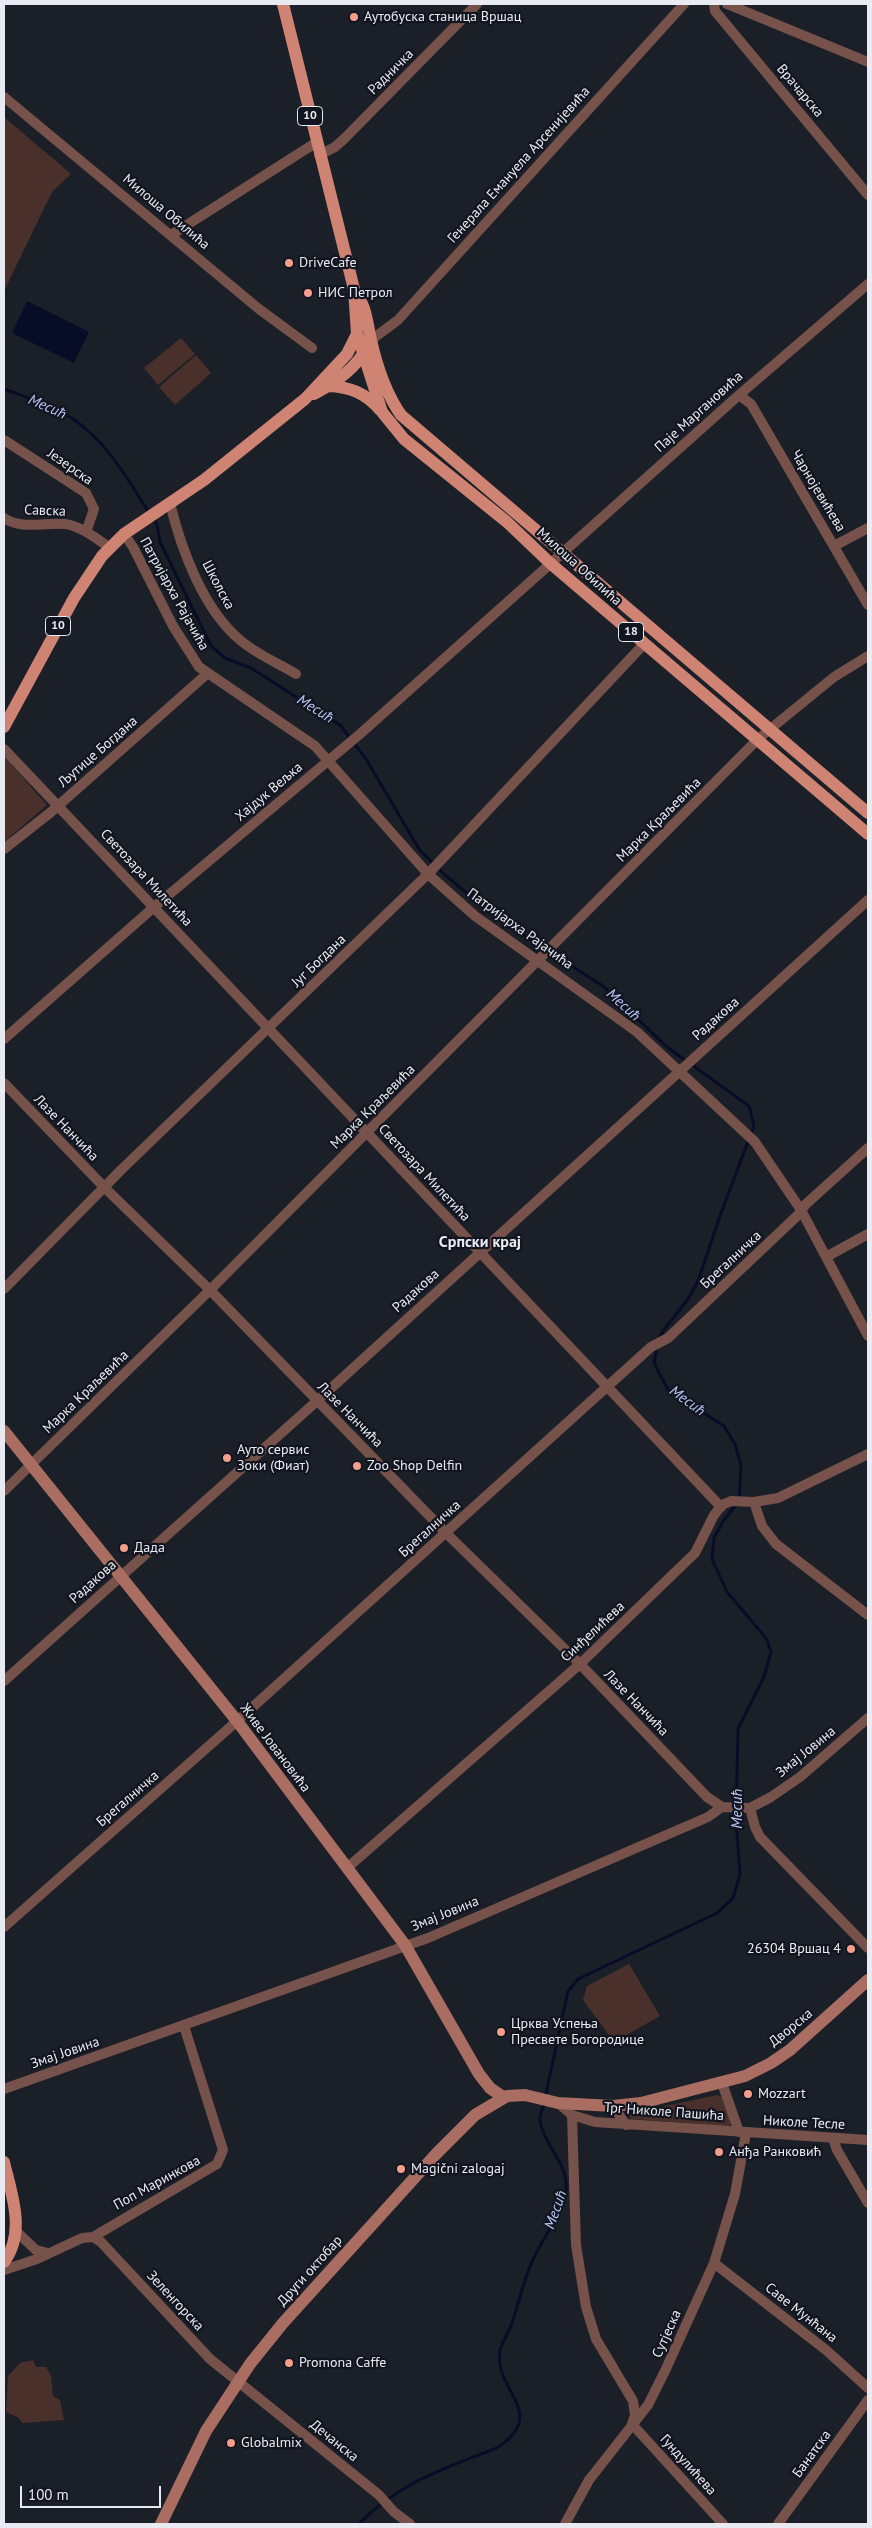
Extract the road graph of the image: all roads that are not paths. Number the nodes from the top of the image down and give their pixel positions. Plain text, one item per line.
1 (283, 4) edge
2 (478, 4) edge
3 (684, 4) edge
4 (714, 4) edge
5 (727, 4) edge
6 (868, 62) edge
7 (4, 97) edge
8 (318, 148) junction
9 (868, 195) edge
10 (171, 235) junction
11 (868, 284) edge
12 (355, 293) junction
13 (357, 334) junction
14 (371, 340) junction
15 (312, 348) dead end
16 (363, 354) junction
17 (328, 386) junction
18 (739, 395) junction
19 (306, 400) junction
20 (382, 412) junction
21 (4, 440) edge
22 (166, 506) junction
23 (6, 523) edge
24 (868, 528) edge
25 (86, 532) junction
26 (124, 534) junction
27 (834, 546) junction
28 (110, 548) junction
29 (562, 552) junction
30 (550, 563) junction
31 (868, 605) edge
32 (644, 644) junction
33 (868, 656) edge
34 (208, 673) junction
35 (296, 674) dead end
36 (4, 727) edge
37 (771, 729) junction
38 (758, 739) junction
39 (4, 749) edge
40 (328, 759) junction
41 (59, 805) junction
42 (868, 813) edge
43 (868, 834) edge
44 (4, 849) edge
45 (430, 872) junction
46 (868, 900) edge
47 (153, 908) junction
48 (542, 958) junction
49 (269, 1028) junction
50 (4, 1039) edge
51 (682, 1070) junction
52 (4, 1083) edge
53 (366, 1133) junction
54 (868, 1148) edge
55 (105, 1188) junction
56 (801, 1210) junction
57 (868, 1234) edge
58 (479, 1252) junction
59 (826, 1257) junction
60 (4, 1289) edge
61 (210, 1290) junction
62 (868, 1336) edge
63 (606, 1387) junction
64 (317, 1401) junction
65 (4, 1431) edge
66 (868, 1454) edge
67 (31, 1466) junction
68 (4, 1491) edge
69 (750, 1502) junction
70 (721, 1507) junction
71 (446, 1533) junction
72 (120, 1576) junction
73 (868, 1615) edge
74 (580, 1664) junction
75 (4, 1681) edge
76 (868, 1718) edge
77 (237, 1721) junction
78 (725, 1808) junction
79 (747, 1808) junction
80 (347, 1868) junction
81 (4, 1926) edge
82 (405, 1945) junction
83 (868, 1948) edge
84 (868, 1980) edge
85 (184, 2026) junction
86 (722, 2082) junction
87 (4, 2089) edge
88 (502, 2097) junction
89 (555, 2102) junction
90 (613, 2106) junction
91 (572, 2115) junction
92 (626, 2124) junction
93 (742, 2133) junction
94 (833, 2139) junction
95 (868, 2140) edge
96 (4, 2162) edge
97 (868, 2203) edge
98 (16, 2231) junction
99 (93, 2237) junction
100 (48, 2253) junction
101 (4, 2262) edge
102 (714, 2263) junction
103 (4, 2270) edge
104 (237, 2382) junction
105 (868, 2388) edge
106 (868, 2400) edge
107 (632, 2401) junction
108 (648, 2405) junction
109 (632, 2424) junction
110 (161, 2524) edge
111 (410, 2524) edge
112 (565, 2524) edge
113 (723, 2524) edge
114 (778, 2524) edge

1 - 8 main road, 10
2 - 8 street, Радничка
3 - 14 street, Генерала Емануела Арсенијевића
4 - 9 street, Врачарска
5 - 6 street
7 - 10 street, Милоша Обилића
8 - 10 street, Радничка
8 - 12 main road, 10
10 - 15 street, Милоша Обилића
11 - 18 street, Паје Маргановића
12 - 13 main road, 10
12 - 14 main road, 10
13 - 14 main road
13 - 16 main road, Милоша Обилића
13 - 19 main road, 10
14 - 16 main road, 10
14 - 29 main road, Милоша Обилића / 18
16 - 17 main road, 10
16 - 20 main road, Милоша Обилића
17 - 19 main road, 10
17 - 20 main road, 18
18 - 27 street, Чарнојевићева
18 - 29 street, Паје Маргановића
19 - 22 main road, 10
20 - 30 main road, Милоша Обилића / 18
21 - 25 street, Језерска
22 - 26 main road, 10
22 - 35 street, Школска
23 - 25 street, Савска
24 - 27 street
25 - 28 street, Савска
26 - 28 main road, 10
26 - 34 street, Патријарха Рајачића
27 - 31 street, Чарнојевићева
28 - 36 main road, 10
29 - 30 street, Паје Маргановића
29 - 37 main road, Милоша Обилића / 18
30 - 32 main road, Милоша Обилића / 18
30 - 40 street, Хајдук Вељка
32 - 38 main road, Милоша Обилића / 18
32 - 45 street, Југ Богдана
33 - 37 street, Марка Краљевића
34 - 40 street, Патријарха Рајачића
34 - 41 street, Љутице Богдана
37 - 38 street, Марка Краљевића
37 - 42 main road, Милоша Обилића / 18
38 - 43 main road, Милоша Обилића / 18
38 - 48 street, Марка Краљевића
39 - 41 street, Светозара Милетића
40 - 45 street, Патријарха Рајачића
40 - 47 street, Хајдук Вељка
41 - 44 street, Љутице Богдана
41 - 47 street, Светозара Милетића
45 - 48 street, Патријарха Рајачића
45 - 49 street, Југ Богдана
46 - 51 street, Радакова
47 - 49 street, Светозара Милетића
47 - 50 street, Хајдук Вељка
48 - 51 street, Патријарха Рајачића
48 - 53 street, Марка Краљевића
49 - 53 street, Светозара Милетића
49 - 55 street, Југ Богдана
51 - 56 street, Патријарха Рајачића
51 - 58 street, Радакова
52 - 55 street, Лазе Нанчића
53 - 58 street, Светозара Милетића
53 - 61 street, Марка Краљевића
54 - 56 street, Брегалничка
55 - 60 street, Југ Богдана
55 - 61 street, Лазе Нанчића
56 - 59 street, Патријарха Рајачића
56 - 63 street, Брегалничка
57 - 59 street
58 - 63 street, Светозара Милетића
58 - 64 street, Радакова
59 - 62 street, Патријарха Рајачића
61 - 64 street, Лазе Нанчића
61 - 67 street, Марка Краљевића
63 - 70 street, Светозара Милетића
63 - 71 street, Брегалничка
64 - 71 street, Лазе Нанчића
64 - 72 street, Радакова
65 - 67 main road, Живе Јовановића
66 - 69 street, Синђелићева
67 - 68 street, Марка Краљевића
67 - 72 main road, Живе Јовановића
69 - 70 street, Синђелићева
69 - 73 street
70 - 74 street, Синђелићева
71 - 74 street, Лазе Нанчића
71 - 77 street, Брегалничка
72 - 75 street, Радакова
72 - 77 main road, Живе Јовановића
74 - 78 street, Лазе Нанчића
74 - 80 street, Синђелићева
76 - 79 street, Змај Јовина
77 - 80 main road, Живе Јовановића
77 - 81 street, Брегалничка
78 - 79 street
78 - 82 street, Змај Јовина
79 - 83 street
80 - 82 main road, Живе Јовановића
82 - 85 street, Змај Јовина
82 - 88 main road, Живе Јовановића
84 - 86 main road, Дворска
85 - 87 street, Змај Јовина
85 - 99 street, Поп Маринкова
86 - 90 main road, Трг Николе Пашића
86 - 93 street, Трг Николе Пашића
88 - 89 main road, Трг Николе Пашића
88 - 104 main road, Други октобар
89 - 90 main road, Трг Николе Пашића
89 - 91 street
90 - 92 street
91 - 92 street, Трг Николе Пашића
91 - 107 street
92 - 93 street, Трг Николе Пашића
93 - 94 street, Николе Тесле
93 - 102 street, Сутјеска
94 - 95 street, Николе Тесле
94 - 97 street
96 - 98 main road
98 - 100 street
98 - 101 main road
99 - 100 street, Поп Маринкова
99 - 104 street, Зеленгорска
100 - 103 street, Поп Маринкова
102 - 105 street, Саве Мунћана
102 - 108 street, Сутјеска
104 - 110 main road, Други октобар
104 - 111 street, Дечанска
106 - 114 street, Банатска
107 - 108 street
107 - 109 street
108 - 109 street, Сутјеска
109 - 112 street, Сутјеска
109 - 113 street, Гундулићева

